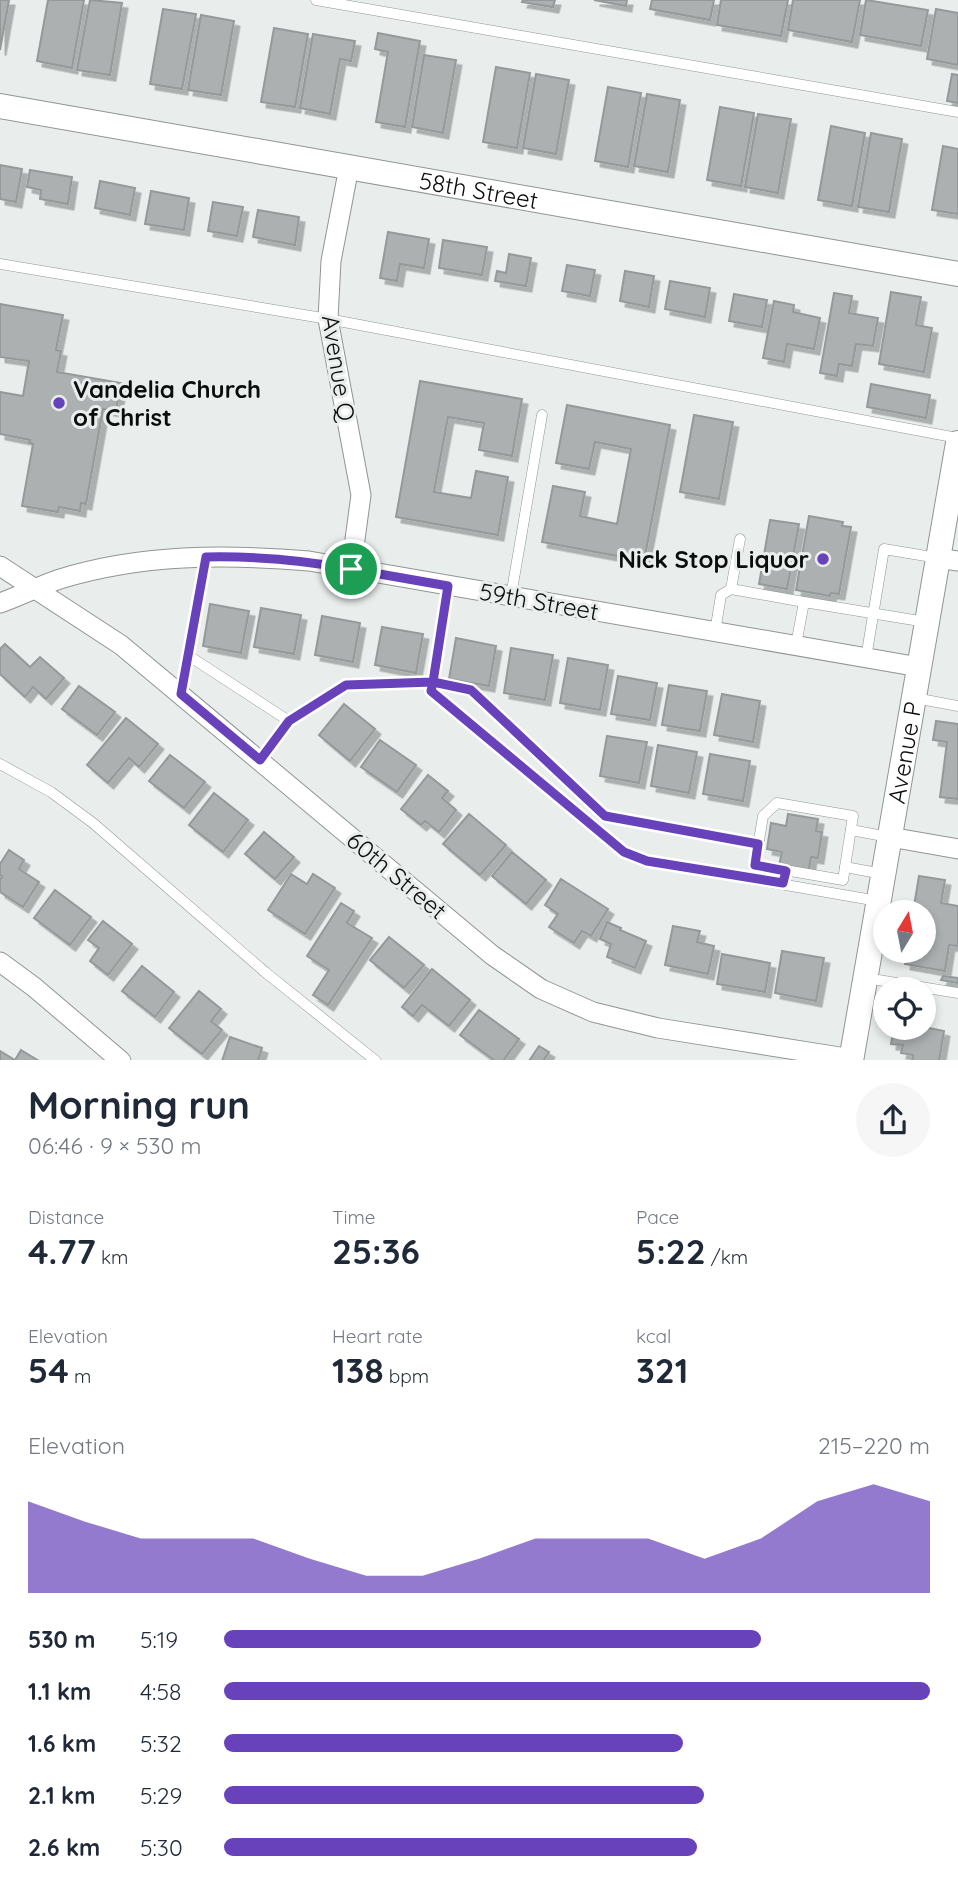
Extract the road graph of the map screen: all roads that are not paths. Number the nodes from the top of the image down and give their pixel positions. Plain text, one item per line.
1 (316, 0) edge
2 (0, 106) edge
3 (958, 112) edge
4 (349, 167) junction
5 (0, 264) edge
6 (958, 274) edge
7 (328, 319) junction
8 (542, 415) dead end
9 (958, 440) edge
10 (740, 539) dead end
11 (206, 557) junction
12 (948, 560) edge
13 (0, 566) edge
14 (351, 569) junction
15 (448, 586) junction
16 (36, 589) junction
17 (731, 589) junction
18 (511, 596) junction
19 (804, 602) junction
20 (0, 603) edge
21 (874, 614) junction
22 (928, 623) junction
23 (715, 632) junction
24 (796, 645) junction
25 (189, 656) junction
26 (866, 657) junction
27 (919, 667) junction
28 (433, 682) junction
29 (181, 694) junction
30 (914, 698) junction
31 (958, 706) edge
32 (289, 721) junction
33 (260, 760) junction
34 (0, 764) edge
35 (851, 830) junction
36 (890, 837) junction
37 (758, 844) junction
38 (958, 849) edge
39 (845, 867) junction
40 (786, 871) junction
41 (884, 874) junction
42 (843, 880) junction
43 (783, 883) junction
44 (841, 894) junction
45 (874, 900) edge
46 (879, 900) edge
47 (873, 937) edge
48 (0, 962) edge
49 (866, 978) junction
50 (958, 993) edge
51 (121, 1060) edge
52 (376, 1060) edge
53 (852, 1060) edge

1 - 3 lane
2 - 4 street, 58th Street
4 - 6 street, 58th Street
4 - 7 street, Avenue Q
5 - 7 lane
7 - 9 lane
7 - 14 street, Avenue Q
8 - 18 lane
9 - 12 street, Avenue P
10 - 17 lane
11 - 14 street, 59th Street
11 - 16 street, 59th Street
11 - 25 lane
12 - 21 lane
12 - 22 street, Avenue P
13 - 16 street, 60th Street
14 - 15 street, 59th Street
15 - 18 street, 59th Street
15 - 28 lane
16 - 20 street, 59th Street
16 - 29 street, 60th Street
17 - 19 lane
17 - 23 lane
18 - 23 street, 59th Street
19 - 21 lane
19 - 24 lane
21 - 22 lane
21 - 26 lane
22 - 27 street, Avenue P
23 - 24 street, 59th Street
24 - 26 street, 59th Street
25 - 29 lane
25 - 32 lane
26 - 27 street, 59th Street
27 - 30 street, Avenue P
28 - 32 lane
28 - 37 lane
28 - 43 lane
29 - 33 street, 60th Street
30 - 31 lane
30 - 36 street, Avenue P
32 - 33 lane
33 - 53 street, 60th Street
34 - 52 lane
35 - 36 lane
35 - 37 lane
35 - 39 lane
36 - 38 street
36 - 41 street, Avenue P
37 - 40 lane
39 - 41 lane
39 - 42 lane
40 - 42 lane
40 - 43 lane
41 - 46 street, Avenue P
42 - 44 lane
43 - 44 lane
44 - 45 lane
47 - 49 street, Avenue P
48 - 51 street
49 - 50 lane
49 - 53 street, Avenue P

